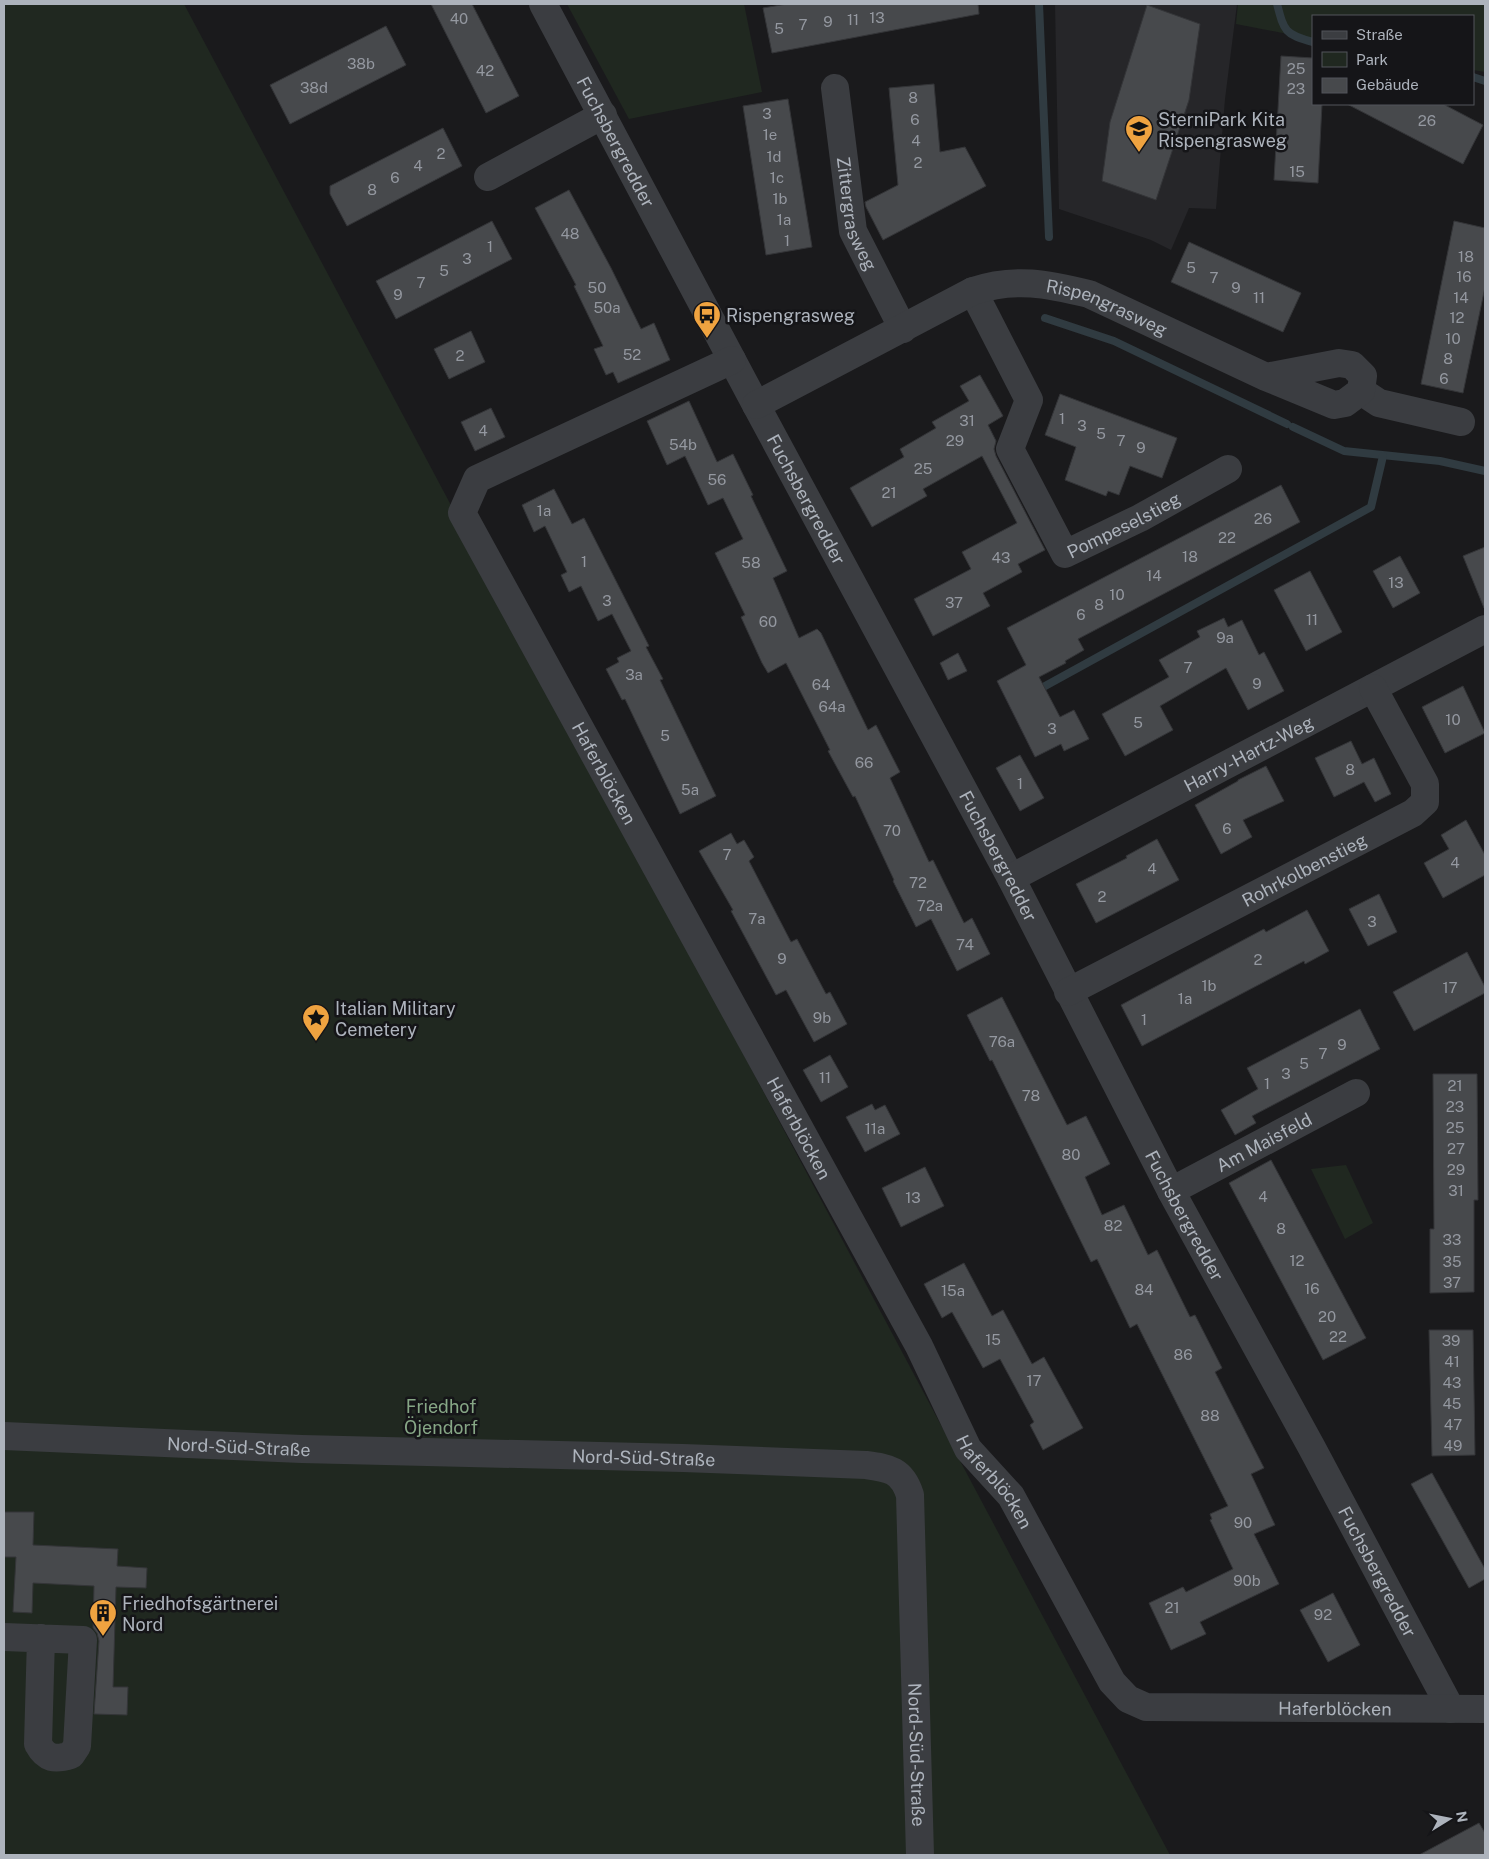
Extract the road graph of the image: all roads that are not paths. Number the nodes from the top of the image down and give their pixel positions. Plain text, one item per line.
1 (543, 4) edge
2 (835, 88) dead end
3 (603, 115) junction
4 (488, 177) dead end
5 (974, 291) junction
6 (903, 329) junction
7 (732, 360) junction
8 (1266, 377) junction
9 (1361, 391) junction
10 (756, 405) junction
11 (1461, 422) dead end
12 (1228, 469) dead end
13 (1485, 629) edge
14 (1373, 688) junction
15 (1011, 878) junction
16 (1068, 992) junction
17 (1356, 1093) dead end
18 (1170, 1191) junction
19 (4, 1436) edge
20 (4, 1637) edge
21 (41, 1638) dead end
22 (1451, 1709) junction
23 (1485, 1709) edge
24 (920, 1855) edge

1 - 3 street, Fuchsbergredder
2 - 6 street, Zittergrasweg
3 - 4 street
3 - 7 street, Fuchsbergredder
5 - 6 street, Rispengrasweg
5 - 8 street, Rispengrasweg
5 - 12 street, Pompeselstieg
6 - 10 street, Rispengrasweg
7 - 10 street, Fuchsbergredder
7 - 22 street, Haferblöcken
8 - 9 street, Rispengrasweg
8 - 9 street
9 - 11 street
10 - 15 street, Fuchsbergredder
13 - 14 street, Harry-Hartz-Weg
14 - 15 street, Harry-Hartz-Weg
14 - 16 street, Rohrkolbenstieg
15 - 16 street, Fuchsbergredder
16 - 18 street, Fuchsbergredder
17 - 18 street, Am Maisfeld
18 - 22 street, Fuchsbergredder
19 - 24 street, Nord-Süd-Straße
20 - 21 street
22 - 23 street, Haferblöcken

